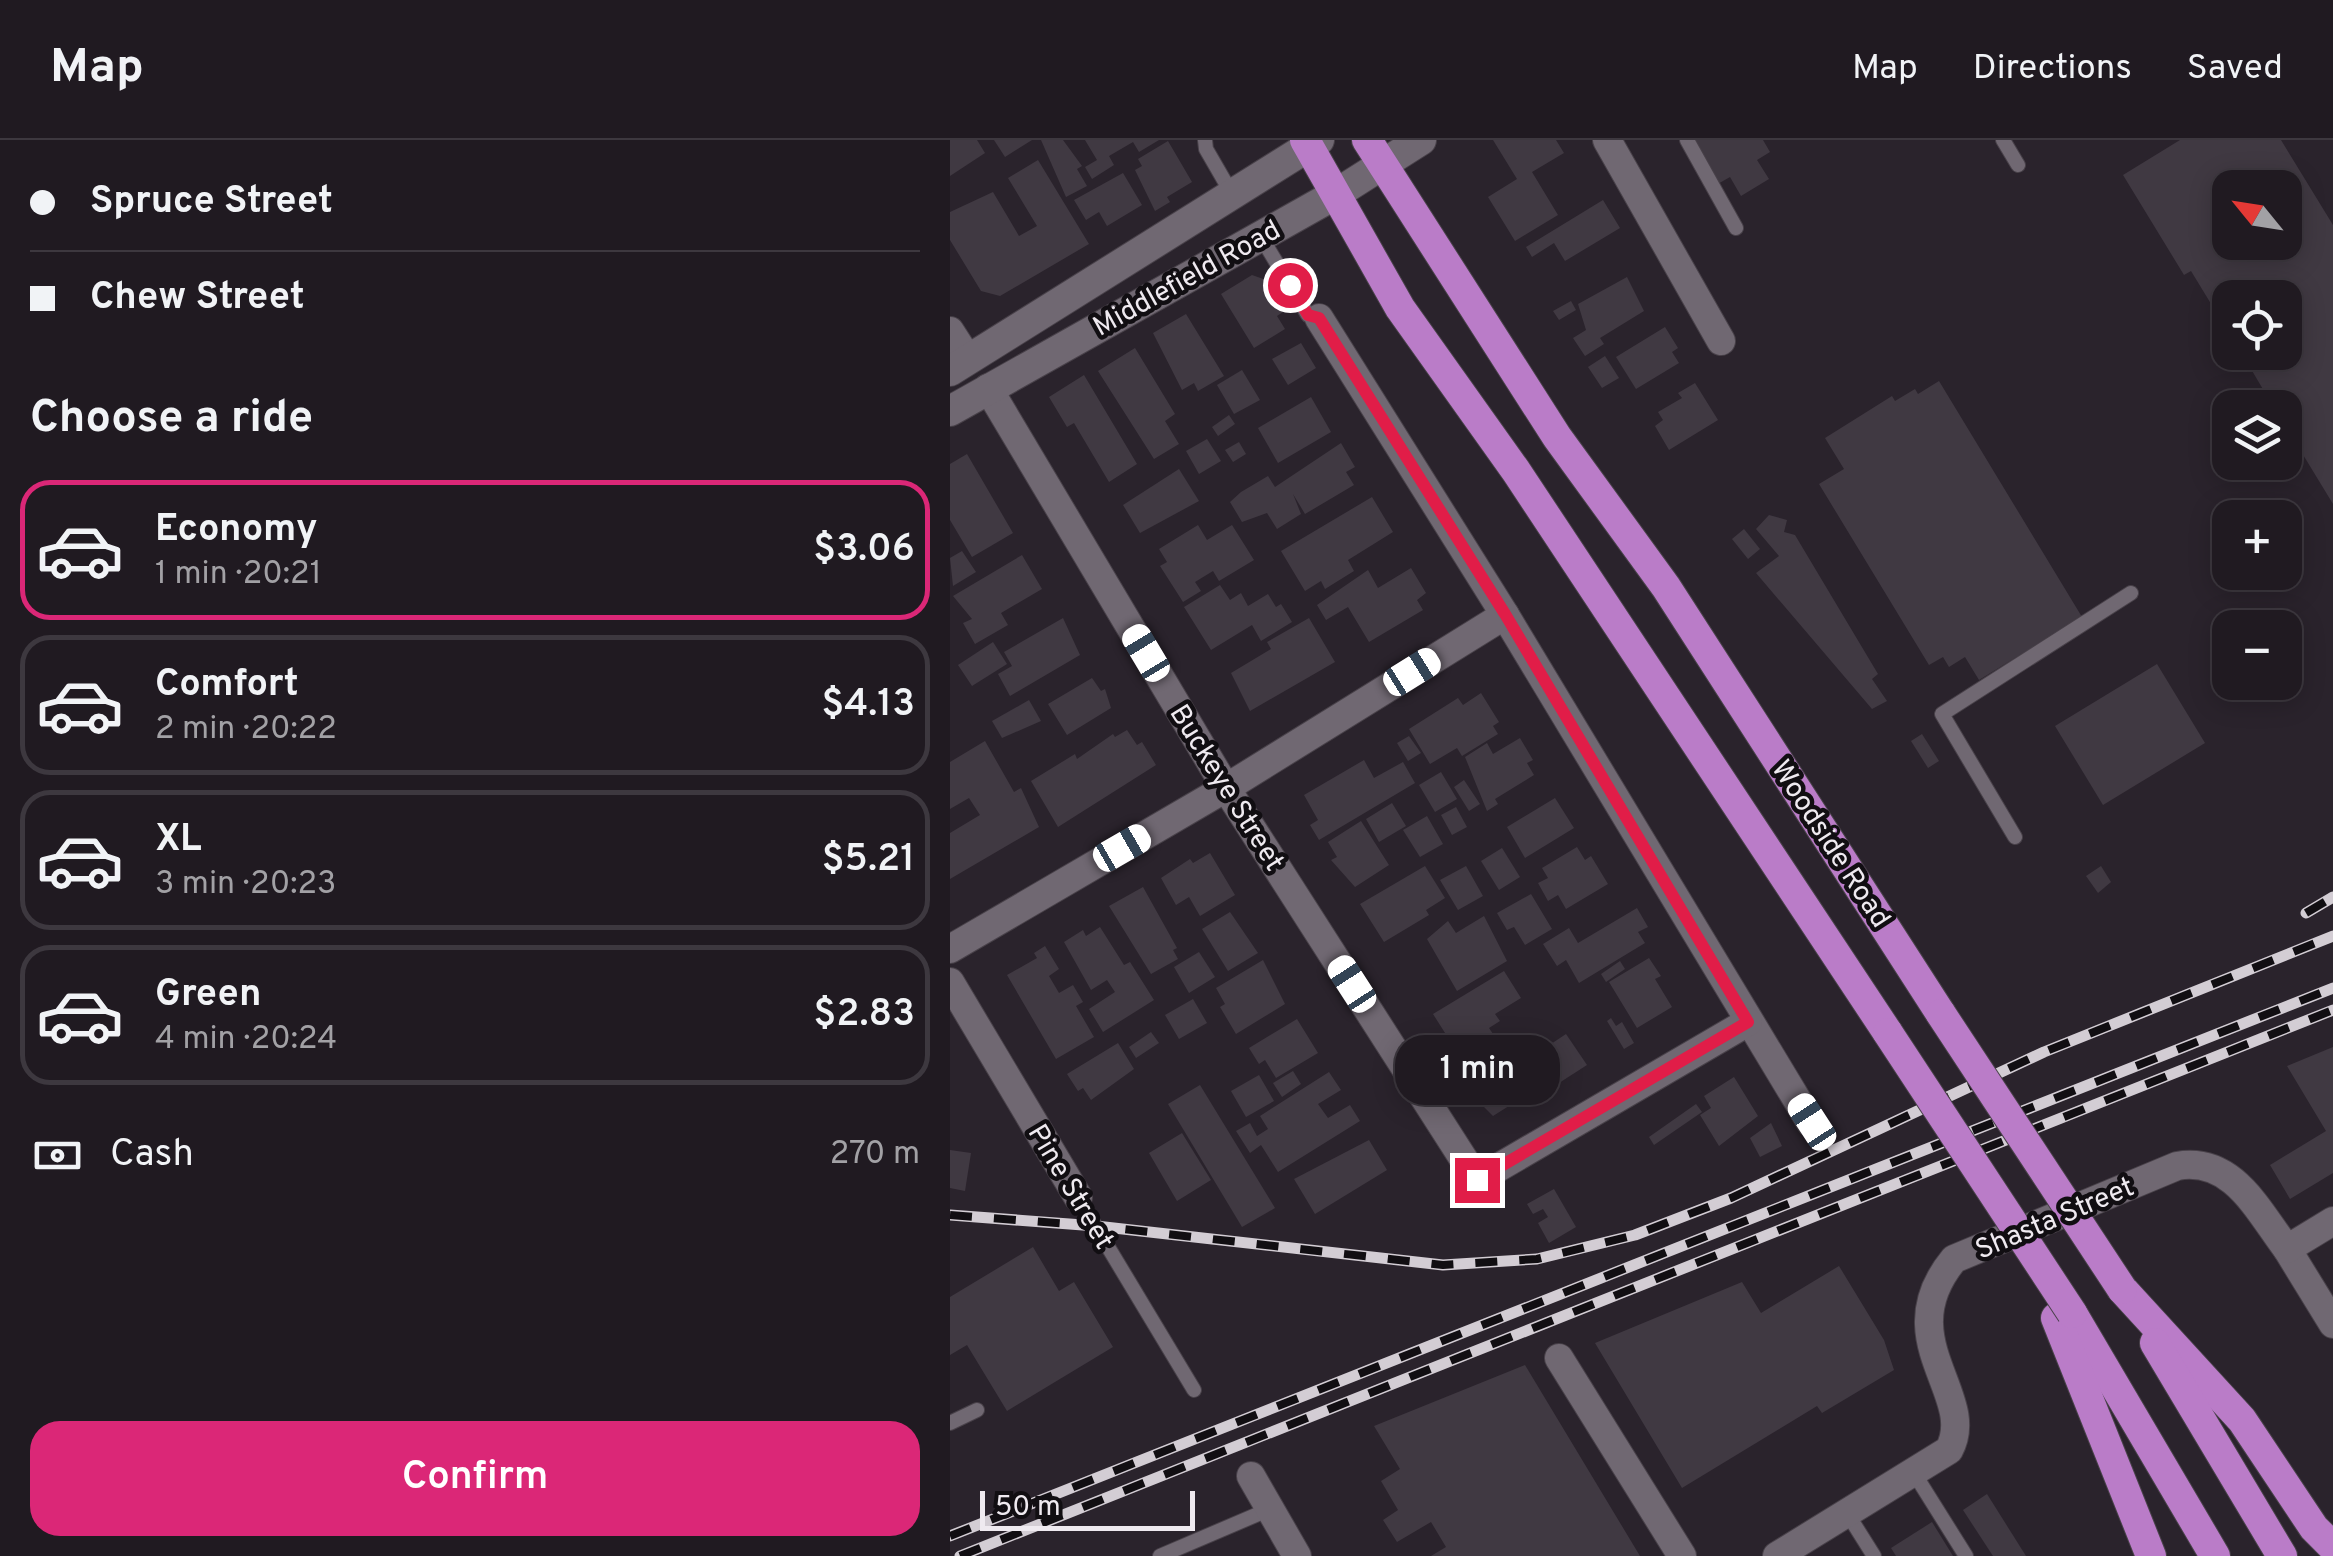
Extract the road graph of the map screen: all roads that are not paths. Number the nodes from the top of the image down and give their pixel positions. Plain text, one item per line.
1 (1206, 140) edge
2 (1421, 140) edge
3 (1607, 140) edge
4 (1688, 140) edge
5 (2003, 140) edge
6 (1311, 142) edge
7 (1375, 152) edge
8 (2018, 165) dead end
9 (1336, 194) junction
10 (1232, 195) junction
11 (1736, 228) dead end
12 (1260, 236) junction
13 (1319, 318) joint
14 (950, 331) edge
15 (1721, 341) dead end
16 (959, 365) edge
17 (988, 388) junction
18 (950, 411) edge
19 (2131, 594) dead end
20 (1505, 614) junction
21 (1226, 788) junction
22 (2015, 837) dead end
23 (950, 949) edge
24 (950, 982) edge
25 (1748, 1022) junction
26 (1812, 1122) dead end
27 (1078, 1196) joint
28 (2333, 1221) edge
29 (2286, 1249) junction
30 (2122, 1289) junction
31 (2064, 1315) junction
32 (2333, 1324) edge
33 (1560, 1358) dead end
34 (1194, 1390) dead end
35 (977, 1410) dead end
36 (950, 1423) edge
37 (1914, 1473) junction
38 (1251, 1476) dead end
39 (1270, 1509) junction
40 (1847, 1513) junction
41 (2333, 1547) edge
42 (1160, 1556) edge
43 (1298, 1556) edge
44 (1682, 1556) edge
45 (1777, 1556) edge
46 (1874, 1556) edge
47 (1966, 1556) edge
48 (2151, 1556) edge
49 (2216, 1556) edge
50 (2282, 1556) edge

1 - 10 lane
2 - 7 main road, Middlefield Road
3 - 15 street
4 - 11 lane
5 - 8 lane
6 - 9 highway
6 - 10 main road, Middlefield Road
7 - 9 main road, Middlefield Road
7 - 30 highway, Woodside Road, bridge
9 - 12 main road, Middlefield Road
9 - 31 highway, bridge
10 - 16 main road, Middlefield Road
12 - 13 lane
12 - 17 main road, Middlefield Road
13 - 20 street
14 - 16 street
17 - 18 main road, Middlefield Road
17 - 21 street, Buckeye Street
19 - 22 lane
20 - 21 street
20 - 25 street
21 - 23 street
21 - 25 street, Buckeye Street
24 - 27 street, Pine Street
25 - 26 street
27 - 34 lane, Pine Street
28 - 29 street
29 - 32 street
29 - 37 street, Shasta Street
30 - 41 highway
30 - 50 highway, Woodside Road
31 - 48 highway
31 - 49 highway
33 - 44 street
35 - 36 lane
37 - 40 street, Shasta Street
37 - 47 lane
38 - 39 street
39 - 42 lane
39 - 43 street
40 - 45 street, Shasta Street
40 - 46 lane

